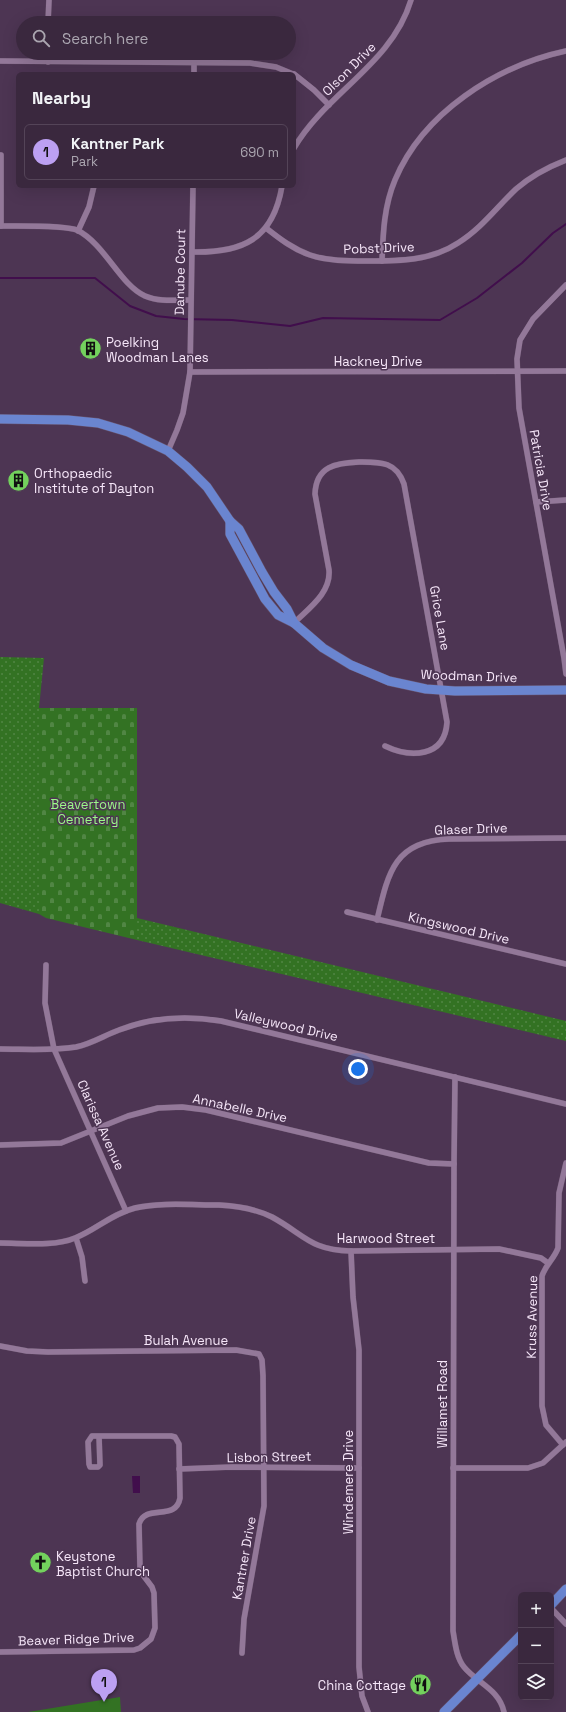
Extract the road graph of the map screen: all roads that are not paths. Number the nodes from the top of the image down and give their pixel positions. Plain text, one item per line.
1 (49, 0) edge
2 (411, 0) edge
3 (48, 16) edge
4 (566, 51) edge
5 (0, 61) edge
6 (48, 62) joint
7 (194, 63) junction
8 (194, 72) edge
9 (289, 72) edge
10 (296, 76) edge
11 (329, 105) junction
12 (296, 145) edge
13 (1, 155) dead end
14 (566, 160) edge
15 (94, 188) edge
16 (193, 188) edge
17 (282, 188) edge
18 (0, 226) edge
19 (266, 228) junction
20 (78, 231) junction
21 (192, 252) junction
22 (382, 261) junction
23 (566, 285) edge
24 (190, 300) junction
25 (566, 371) edge
26 (190, 372) junction
27 (517, 372) junction
28 (0, 419) edge
29 (168, 451) junction
30 (566, 500) edge
31 (536, 502) junction
32 (294, 622) junction
33 (566, 674) edge
34 (442, 690) junction
35 (566, 690) edge
36 (385, 746) dead end
37 (566, 838) edge
38 (347, 912) dead end
39 (377, 920) junction
40 (566, 964) edge
41 (46, 965) dead end
42 (0, 1049) edge
43 (54, 1049) junction
44 (455, 1077) junction
45 (566, 1104) edge
46 (92, 1131) junction
47 (0, 1145) edge
48 (566, 1163) edge
49 (454, 1164) junction
50 (126, 1211) junction
51 (76, 1238) junction
52 (0, 1243) edge
53 (454, 1249) junction
54 (351, 1251) junction
55 (548, 1263) junction
56 (85, 1281) dead end
57 (0, 1346) edge
58 (99, 1436) junction
59 (564, 1444) edge
60 (264, 1467) junction
61 (359, 1468) junction
62 (453, 1468) junction
63 (179, 1469) junction
64 (566, 1590) edge
65 (554, 1602) edge
66 (554, 1611) edge
67 (566, 1624) edge
68 (518, 1638) edge
69 (0, 1652) edge
70 (242, 1653) dead end
71 (478, 1678) junction
72 (368, 1712) edge
73 (444, 1712) edge
74 (504, 1712) edge

1 - 3 street
2 - 11 street, Olson Drive
4 - 22 street
5 - 6 street
6 - 7 street
7 - 8 street
7 - 9 street
10 - 11 street
11 - 12 street, Olson Drive
13 - 18 street
14 - 22 street, Pobst Drive
15 - 20 street
16 - 21 street, Danube Court
17 - 19 street
18 - 20 street
19 - 21 street
19 - 22 street, Pobst Drive
20 - 24 street
21 - 24 street, Danube Court
23 - 27 street, Patricia Drive
24 - 26 street, Danube Court
25 - 27 street, Hackney Drive
26 - 27 street, Hackney Drive
26 - 29 street, Danube Court
27 - 31 street, Patricia Drive
28 - 29 main road, Woodman Drive
29 - 32 main road, Woodman Drive
30 - 31 street
31 - 33 street, Patricia Drive
32 - 34 main road, Woodman Drive
32 - 34 street, Grice Lane
34 - 35 main road, Woodman Drive
34 - 36 street, Grice Lane
37 - 39 street, Glaser Drive
38 - 39 street, Kingswood Drive
39 - 40 street, Kingswood Drive
41 - 43 street, Clarissa Avenue
42 - 43 street, Valleywood Drive
43 - 44 street, Valleywood Drive
43 - 46 street, Clarissa Avenue
44 - 45 street, Valleywood Drive
44 - 49 street, Willamet Road
46 - 47 street, Annabelle Drive
46 - 49 street, Annabelle Drive
46 - 50 street, Clarissa Avenue
48 - 55 street, Kruss Avenue
49 - 53 street, Willamet Road
50 - 51 street, Harwood Street
50 - 54 street, Harwood Street
51 - 52 street, Harwood Street
51 - 56 street
53 - 54 street, Harwood Street
53 - 55 street, Harwood Street
53 - 62 street, Willamet Road
54 - 61 street, Windemere Drive
55 - 59 street, Kruss Avenue
57 - 60 street, Bulah Avenue
58 - 58 street
58 - 63 street, Beaver Ridge Drive
59 - 62 street
60 - 61 street, Lisbon Street
60 - 63 street, Lisbon Street
60 - 70 street, Kantner Drive
61 - 72 street, Windemere Drive
62 - 71 street, Willamet Road
63 - 69 street, Beaver Ridge Drive
64 - 65 main road
66 - 67 street
68 - 71 main road
71 - 73 main road
71 - 74 street, Willamet Road

